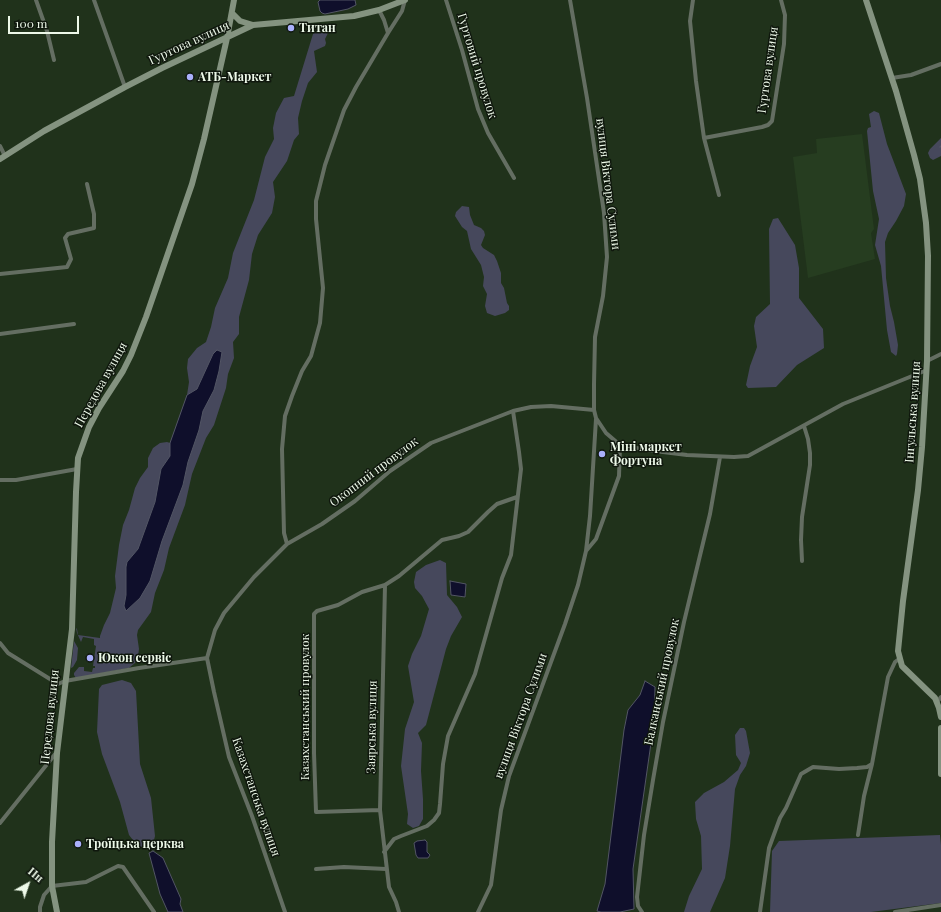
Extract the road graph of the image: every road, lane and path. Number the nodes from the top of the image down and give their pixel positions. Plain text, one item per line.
1 (36, 0) edge
2 (94, 0) edge
3 (234, 0) edge
4 (405, 0) edge
5 (446, 0) edge
6 (570, 0) edge
7 (693, 0) edge
8 (781, 0) edge
9 (866, 0) edge
10 (379, 10) junction
11 (232, 13) junction
12 (253, 25) junction
13 (388, 33) junction
14 (227, 38) junction
15 (54, 60) dead end
16 (941, 64) edge
17 (892, 78) junction
18 (126, 87) junction
19 (704, 138) junction
20 (0, 146) edge
21 (2, 157) edge
22 (514, 178) dead end
23 (87, 184) dead end
24 (719, 195) dead end
25 (0, 274) edge
26 (74, 324) dead end
27 (0, 334) edge
28 (941, 354) edge
29 (928, 360) junction
30 (927, 370) junction
31 (594, 410) junction
32 (513, 411) junction
33 (596, 418) junction
34 (804, 426) junction
35 (620, 445) junction
36 (720, 457) junction
37 (77, 469) junction
38 (0, 480) edge
39 (517, 497) junction
40 (287, 544) junction
41 (586, 551) junction
42 (802, 561) dead end
43 (385, 585) junction
44 (0, 643) edge
45 (207, 658) junction
46 (899, 659) junction
47 (65, 681) junction
48 (939, 700) edge
49 (941, 717) edge
50 (941, 728) edge
51 (941, 744) edge
52 (56, 752) junction
53 (872, 764) junction
54 (941, 774) edge
55 (380, 810) junction
56 (0, 823) edge
57 (858, 835) dead end
58 (384, 852) junction
59 (316, 869) dead end
60 (386, 869) junction
61 (52, 886) junction
62 (941, 904) edge
63 (40, 912) edge
64 (57, 912) edge
65 (154, 912) edge
66 (285, 912) edge
67 (399, 912) edge
68 (478, 912) edge
69 (642, 912) edge
70 (760, 912) edge
71 (895, 912) edge

1 - 15 street
2 - 18 street
3 - 11 street, Передова вулиця
4 - 10 street, Гуртова вулиця
4 - 13 street
5 - 22 street, Гуртовий провулок
6 - 31 street, вулиця Віктора Сулими
7 - 19 street
8 - 19 street, Гуртова вулиця
9 - 17 street, Інгульська вулиця
10 - 12 street, Гуртова вулиця
10 - 13 street
11 - 12 street
11 - 14 street, Передова вулиця
12 - 14 street, Гуртова вулиця
13 - 40 street
14 - 18 street, Гуртова вулиця
14 - 37 street, Передова вулиця
16 - 17 street
17 - 29 street, Інгульська вулиця
18 - 21 street, Гуртова вулиця
19 - 24 street
20 - 21 street
23 - 25 street
26 - 27 street
28 - 29 street
29 - 30 street, Інгульська вулиця
30 - 34 street
30 - 46 street, Інгульська вулиця
31 - 32 street, Окопний провулок
31 - 33 street, вулиця Віктора Сулими
32 - 39 street
32 - 40 street, Окопний провулок
33 - 35 street, вулиця Віктора Сулими
33 - 41 street, вулиця Віктора Сулими
34 - 36 street
34 - 42 street
35 - 36 street
35 - 41 street, вулиця Віктора Сулими
36 - 69 street, Балканський провулок
37 - 38 street
37 - 47 street, Передова вулиця
39 - 43 street
39 - 58 street
40 - 45 street, Казахстанська вулиця
41 - 68 street, вулиця Віктора Сулими
43 - 55 street, Заярська вулиця
43 - 55 street, Казахстанський провулок
44 - 47 street
45 - 47 street
45 - 66 street, Казахстанська вулиця
46 - 48 street
46 - 53 street
47 - 52 street, Передова вулиця
48 - 49 street
50 - 51 street
51 - 54 street
52 - 56 street
52 - 61 street, Передова вулиця
53 - 57 street
53 - 70 street
55 - 58 street, Заярська вулиця
58 - 60 street, Заярська вулиця
59 - 60 street
60 - 67 street, Заярська вулиця
61 - 63 street
61 - 64 street, Передова вулиця
61 - 65 street
62 - 71 street

